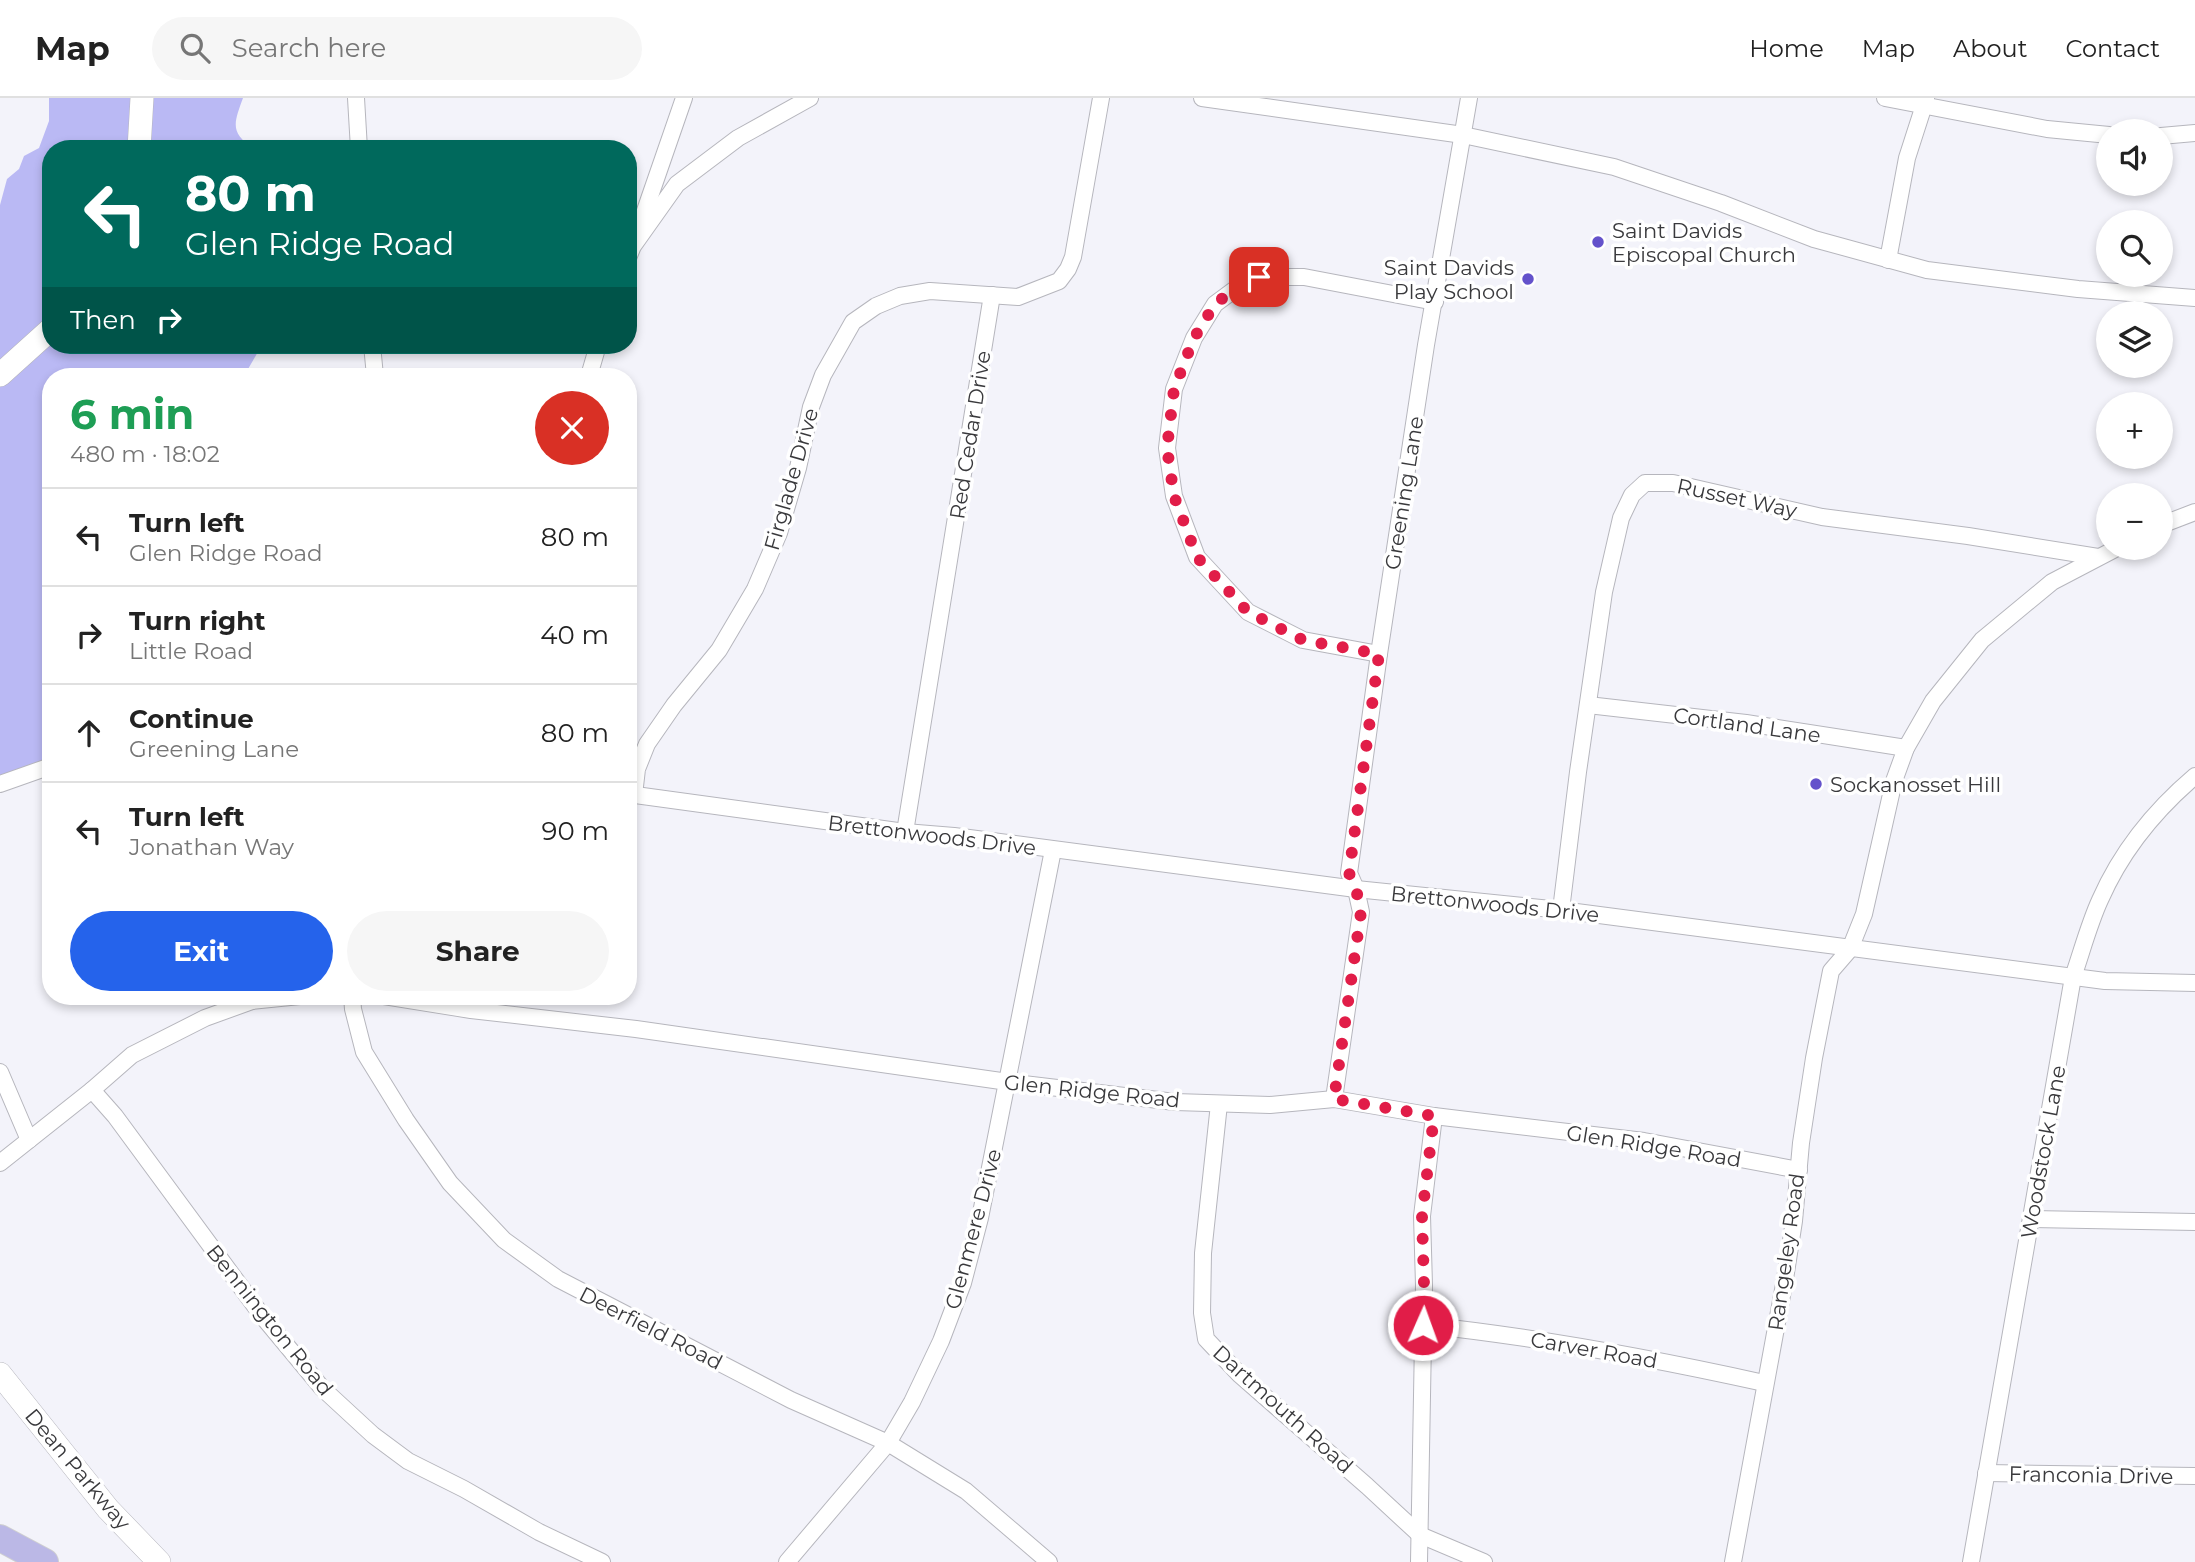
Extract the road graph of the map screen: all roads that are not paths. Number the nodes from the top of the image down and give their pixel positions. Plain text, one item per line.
1 (142, 98) edge
2 (356, 98) edge
3 (684, 98) edge
4 (810, 98) edge
5 (1101, 98) edge
6 (1202, 98) edge
7 (1469, 98) edge
8 (1885, 98) edge
9 (1925, 102) edge
10 (2195, 133) edge
11 (2096, 134) edge
12 (1463, 135) junction
13 (2173, 135) edge
14 (140, 140) edge
15 (358, 140) edge
16 (637, 232) edge
17 (637, 242) edge
18 (1888, 260) junction
19 (992, 295) junction
20 (2195, 298) edge
21 (1435, 302) junction
22 (42, 337) edge
23 (0, 375) edge
24 (2195, 512) edge
25 (2173, 520) edge
26 (2096, 557) edge
27 (2096, 558) edge
28 (1379, 654) junction
29 (1588, 705) junction
30 (1906, 748) junction
31 (42, 769) edge
32 (637, 769) edge
33 (2195, 776) edge
34 (0, 784) edge
35 (637, 795) edge
36 (905, 832) junction
37 (1053, 850) junction
38 (1356, 889) junction
39 (1561, 910) junction
40 (1850, 949) junction
41 (2073, 976) junction
42 (2195, 983) edge
43 (242, 1005) edge
44 (353, 1005) edge
45 (440, 1005) edge
46 (0, 1072) edge
47 (1008, 1082) junction
48 (92, 1090) junction
49 (1334, 1099) junction
50 (1219, 1104) junction
51 (1434, 1116) junction
52 (29, 1140) junction
53 (0, 1163) edge
54 (1799, 1170) junction
55 (2032, 1219) junction
56 (2195, 1222) edge
57 (1423, 1325) junction
58 (0, 1374) edge
59 (1764, 1383) junction
60 (888, 1443) junction
61 (1986, 1474) junction
62 (2195, 1476) edge
63 (1420, 1535) junction
64 (0, 1538) edge
65 (45, 1562) edge
66 (159, 1562) edge
67 (602, 1562) edge
68 (787, 1562) edge
69 (1049, 1562) edge
70 (1419, 1562) edge
71 (1485, 1562) edge
72 (1733, 1562) edge
73 (1971, 1562) edge

1 - 14 main road
2 - 15 street
3 - 16 street
4 - 17 street
5 - 19 street
6 - 12 street
7 - 12 street, Greening Lane
8 - 9 street
9 - 11 street
9 - 18 street
10 - 13 street
12 - 18 street
12 - 21 street, Greening Lane
18 - 20 street
19 - 32 street, Firglade Drive
19 - 36 street, Red Cedar Drive
21 - 28 street, Greening Lane
21 - 28 street
22 - 23 main road
24 - 25 street
26 - 29 street, Russet Way
27 - 30 street, Rangeley Road
28 - 38 street, Greening Lane
29 - 30 street, Cortland Lane
29 - 39 street, Russet Way
30 - 40 street, Rangeley Road
31 - 34 street
33 - 41 street, Woodstock Lane
35 - 36 street, Brettonwoods Drive
36 - 37 street, Brettonwoods Drive
37 - 38 street, Brettonwoods Drive
37 - 47 street, Glenmere Drive
38 - 39 street, Brettonwoods Drive
38 - 49 street, Greening Lane
39 - 40 street, Brettonwoods Drive
40 - 41 street, Brettonwoods Drive
40 - 54 street, Rangeley Road
41 - 42 street, Brettonwoods Drive
41 - 55 street, Woodstock Lane
43 - 48 street
44 - 60 street, Deerfield Road
45 - 47 street, Glen Ridge Road
46 - 52 street
47 - 50 street, Glen Ridge Road
47 - 60 street, Glenmere Drive
48 - 52 street
48 - 67 street, Bennington Road
49 - 50 street, Glen Ridge Road
49 - 51 street, Glen Ridge Road
50 - 63 street, Dartmouth Road
51 - 54 street, Glen Ridge Road
51 - 57 street
52 - 53 street
54 - 59 street, Rangeley Road
55 - 56 street
55 - 61 street, Woodstock Lane
57 - 59 street, Carver Road
57 - 63 street
58 - 66 main road, Dean Parkway
59 - 72 street, Rangeley Road
60 - 68 street, Glenmere Drive
60 - 69 street, Deerfield Road
61 - 62 street, Franconia Drive
61 - 73 street, Woodstock Lane
63 - 70 street
63 - 71 street, Dartmouth Road
64 - 65 main road

